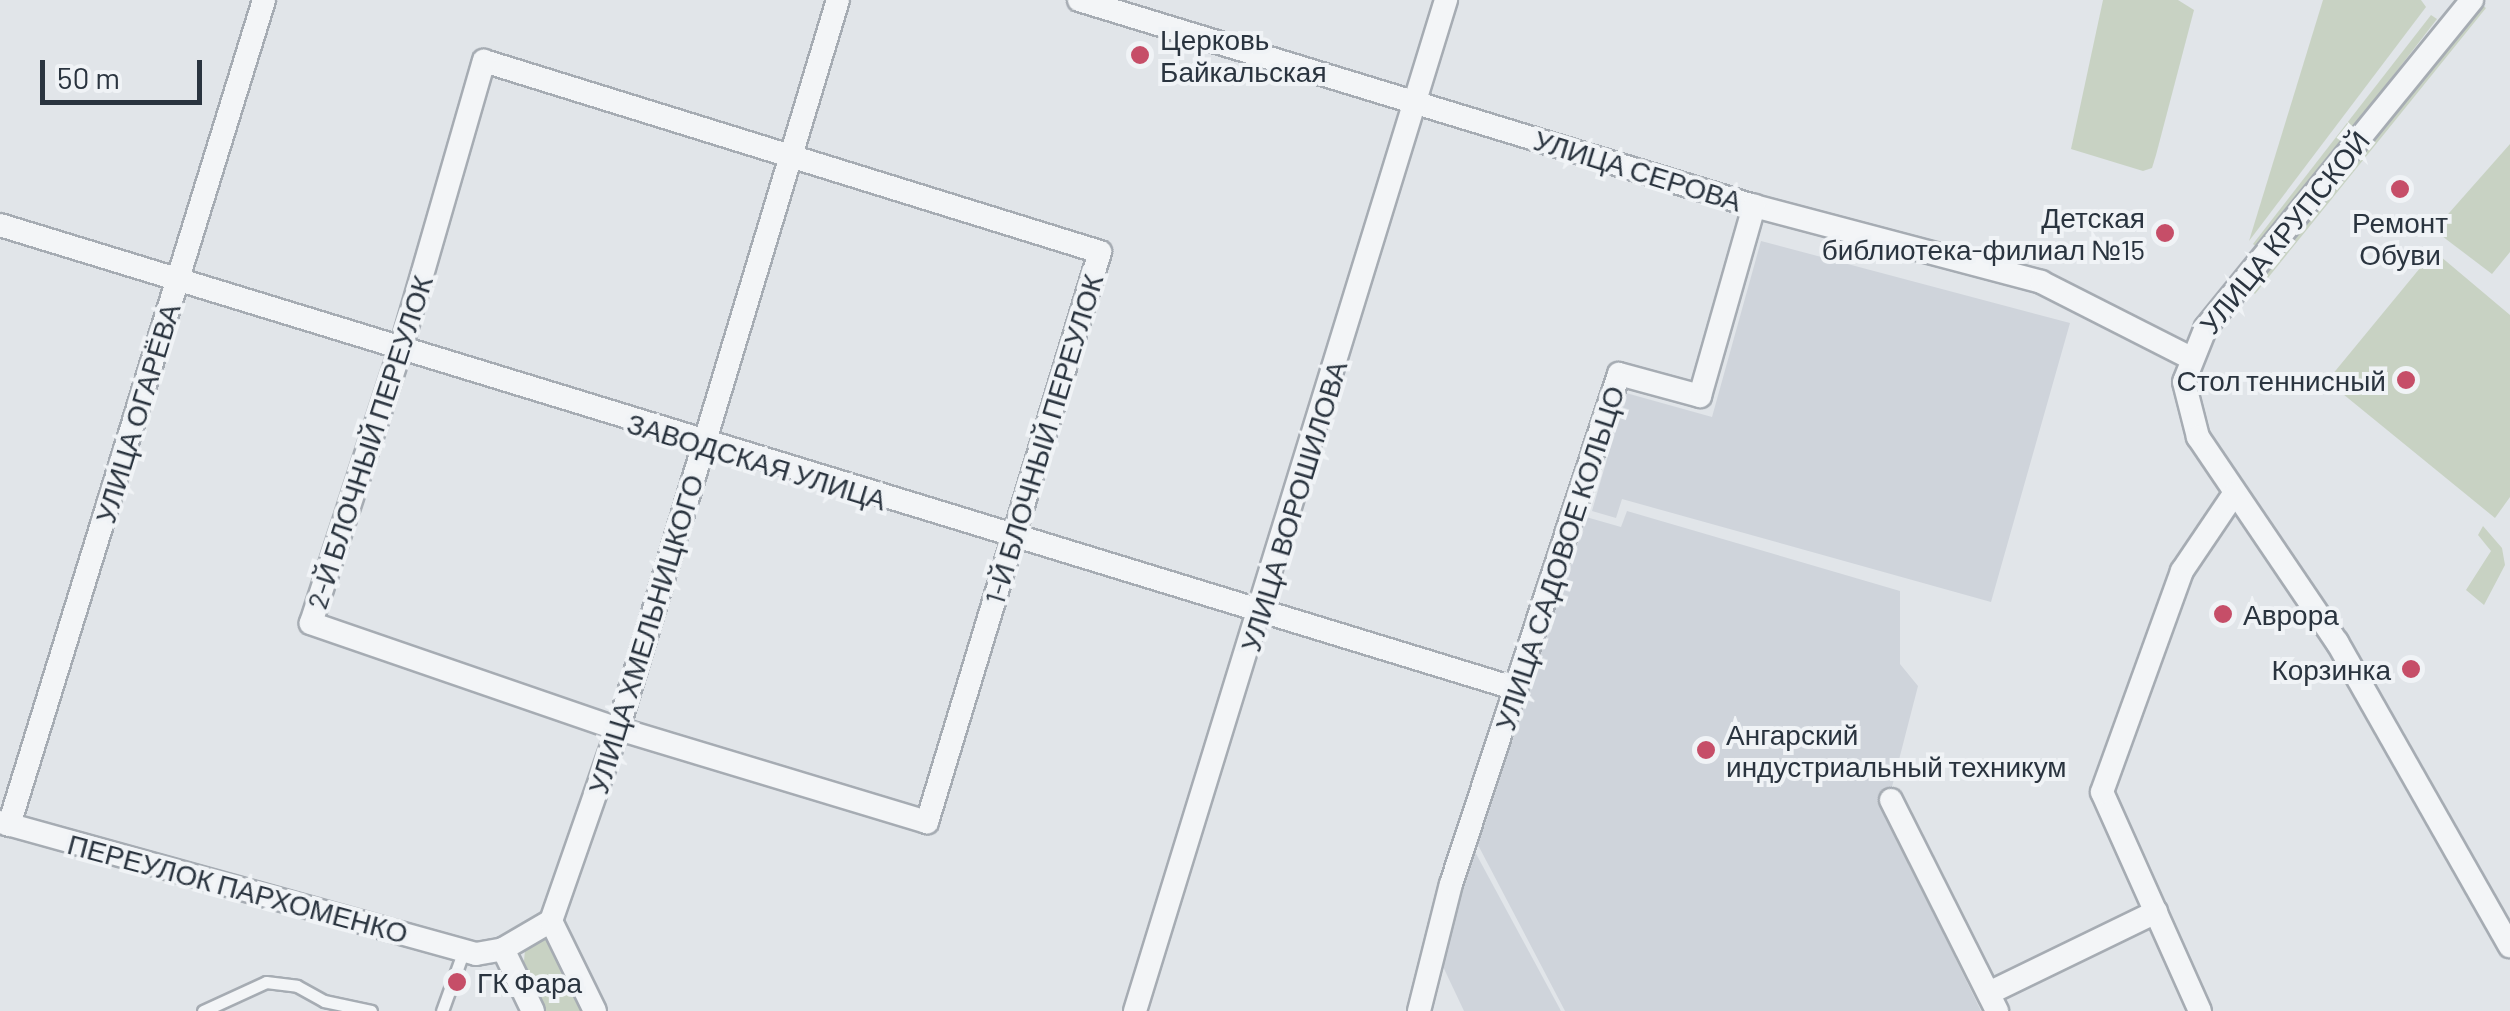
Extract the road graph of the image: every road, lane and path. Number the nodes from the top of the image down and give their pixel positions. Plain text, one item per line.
1 (264, 0) edge
2 (838, 0) edge
3 (1079, 0) edge
4 (1446, 0) edge
5 (2472, 0) edge
6 (1414, 99) junction
7 (790, 158) junction
8 (1754, 206) junction
9 (0, 225) edge
10 (179, 278) junction
11 (401, 348) junction
12 (2189, 357) junction
13 (702, 445) junction
14 (2234, 494) junction
15 (1013, 539) junction
16 (1263, 610) junction
17 (1516, 689) junction
18 (618, 729) junction
19 (1890, 800) dead end
20 (927, 822) joint
21 (5, 824) edge
22 (2156, 912) junction
23 (551, 921) junction
24 (2510, 946) edge
25 (503, 949) junction
26 (470, 952) junction
27 (1993, 1002) edge
28 (203, 1011) edge
29 (371, 1011) edge
30 (442, 1011) edge
31 (533, 1011) edge
32 (595, 1011) edge
33 (1135, 1011) edge
34 (1419, 1011) edge
35 (2200, 1011) edge

1 - 10 street, УЛИЦА ОГАРЁВА
2 - 7 street, УЛИЦА ХМЕЛЬНИЦКОГО
3 - 6 street, УЛИЦА СЕРОВА
4 - 6 street, УЛИЦА ВОРОШИЛОВА
5 - 12 street, УЛИЦА КРУПСКОЙ
6 - 8 street, УЛИЦА СЕРОВА
6 - 16 street, УЛИЦА ВОРОШИЛОВА
7 - 11 street, 2-Й БЛОЧНЫЙ ПЕРЕУЛОК
7 - 13 street, УЛИЦА ХМЕЛЬНИЦКОГО
7 - 15 street, 1-Й БЛОЧНЫЙ ПЕРЕУЛОК
8 - 12 street, УЛИЦА СЕРОВА
8 - 17 street, УЛИЦА САДОВОЕ КОЛЬЦО
9 - 10 street, ЗАВОДСКАЯ УЛИЦА
10 - 11 street, ЗАВОДСКАЯ УЛИЦА
10 - 21 street, УЛИЦА ОГАРЁВА
11 - 13 street, ЗАВОДСКАЯ УЛИЦА
11 - 18 street, 2-Й БЛОЧНЫЙ ПЕРЕУЛОК
12 - 14 street, УЛИЦА КРУПСКОЙ
13 - 15 street, ЗАВОДСКАЯ УЛИЦА
13 - 18 street, УЛИЦА ХМЕЛЬНИЦКОГО
14 - 22 street
14 - 24 street, УЛИЦА КРУПСКОЙ
15 - 16 street, ЗАВОДСКАЯ УЛИЦА
15 - 20 street, 1-Й БЛОЧНЫЙ ПЕРЕУЛОК
16 - 17 street, ЗАВОДСКАЯ УЛИЦА
16 - 33 street, УЛИЦА ВОРОШИЛОВА
17 - 34 street, УЛИЦА САДОВОЕ КОЛЬЦО
18 - 20 street, 2-Й БЛОЧНЫЙ ПЕРЕУЛОК
18 - 23 street, УЛИЦА ХМЕЛЬНИЦКОГО
19 - 27 street
21 - 26 street, ПЕРЕУЛОК ПАРХОМЕНКО
22 - 27 street
22 - 35 street
23 - 25 street
23 - 32 street
25 - 26 street
25 - 31 street
26 - 30 lane
28 - 29 lane

